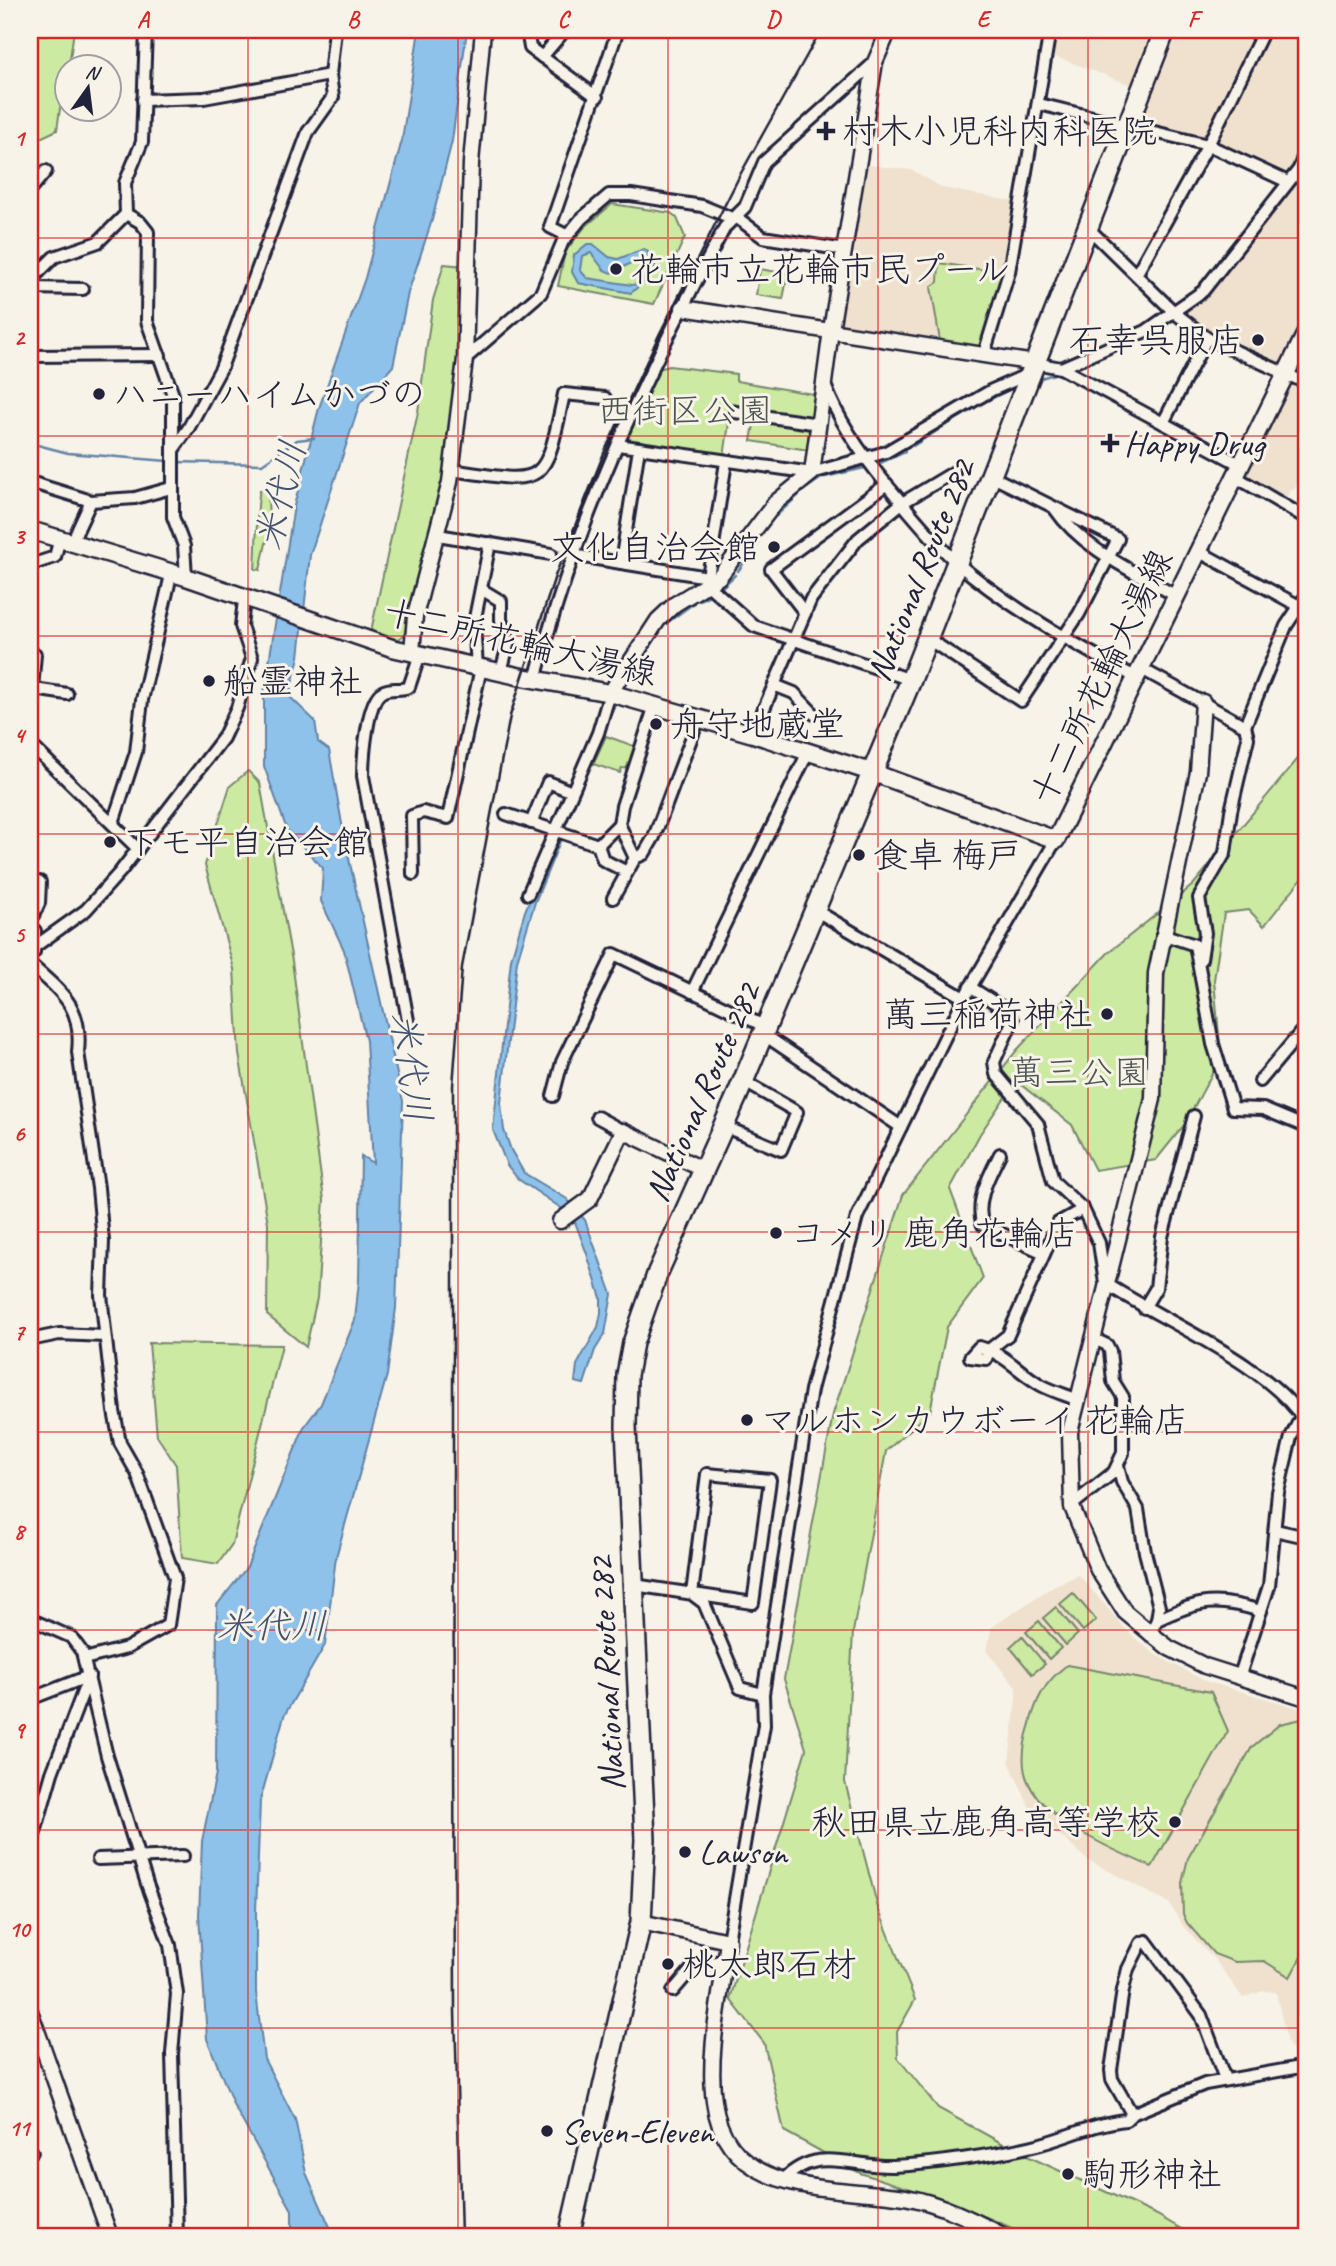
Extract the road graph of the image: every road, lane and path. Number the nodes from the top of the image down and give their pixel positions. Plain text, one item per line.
1 (146, 30) edge
2 (335, 30) edge
3 (483, 30) edge
4 (527, 30) edge
5 (565, 30) edge
6 (618, 30) edge
7 (889, 30) edge
8 (1050, 30) edge
9 (1165, 30) edge
10 (1264, 30) edge
11 (542, 57) junction
12 (875, 62) junction
13 (330, 75) junction
14 (597, 97) junction
15 (143, 100) junction
16 (1039, 104) junction
17 (1130, 124) junction
18 (1208, 145) junction
19 (1306, 149) edge
20 (46, 171) dead end
21 (1287, 182) junction
22 (30, 190) edge
23 (126, 214) junction
24 (735, 218) junction
25 (1088, 228) junction
26 (568, 236) junction
27 (845, 250) junction
28 (34, 268) edge
29 (1137, 273) junction
30 (30, 281) edge
31 (30, 288) edge
32 (83, 289) dead end
33 (683, 309) junction
34 (1175, 313) junction
35 (831, 330) junction
36 (1306, 333) edge
37 (1207, 338) junction
38 (984, 354) junction
39 (160, 355) junction
40 (30, 356) edge
41 (465, 359) junction
42 (1034, 368) junction
43 (1061, 368) junction
44 (1287, 373) junction
45 (824, 382) junction
46 (1306, 383) edge
47 (605, 398) dead end
48 (735, 412) dead end
49 (1163, 423) junction
50 (819, 424) junction
51 (618, 445) junction
52 (639, 449) junction
53 (173, 450) junction
54 (865, 457) junction
55 (726, 462) junction
56 (452, 470) junction
57 (1239, 471) junction
58 (812, 472) junction
59 (954, 472) dead end
60 (991, 476) junction
61 (30, 482) edge
62 (887, 484) junction
63 (171, 488) junction
64 (91, 501) junction
65 (902, 503) junction
66 (1054, 507) junction
67 (1306, 518) edge
68 (30, 530) edge
69 (438, 535) junction
70 (66, 540) junction
71 (489, 543) junction
72 (1198, 551) junction
73 (551, 554) tunnel mouth
74 (572, 555) junction
75 (1108, 557) junction
76 (956, 562) junction
77 (621, 563) junction
78 (30, 565) edge
79 (178, 576) junction
80 (708, 581) junction
81 (481, 589) junction
82 (1176, 596) junction
83 (244, 600) junction
84 (1303, 601) edge
85 (805, 613) junction
86 (793, 638) junction
87 (928, 638) junction
88 (1063, 638) junction
89 (416, 653) junction
90 (35, 654) dead end
91 (479, 667) junction
92 (1138, 672) junction
93 (500, 673) junction
94 (535, 680) junction
95 (911, 680) junction
96 (774, 685) junction
97 (34, 689) junction
98 (610, 693) junction
99 (67, 694) dead end
100 (1203, 702) junction
101 (655, 705) junction
102 (30, 713) edge
103 (814, 714) dead end
104 (699, 718) junction
105 (1245, 726) junction
106 (753, 734) junction
107 (30, 744) edge
108 (808, 752) junction
109 (871, 772) junction
110 (572, 792) junction
111 (506, 814) dead end
112 (113, 823) junction
113 (531, 823) junction
114 (620, 824) junction
115 (560, 834) junction
116 (1056, 840) junction
117 (598, 845) junction
118 (138, 849) junction
119 (635, 858) junction
120 (627, 872) junction
121 (414, 874) dead end
122 (40, 882) dead end
123 (528, 894) dead end
124 (612, 898) dead end
125 (815, 910) junction
126 (30, 924) edge
127 (1162, 934) junction
128 (33, 949) edge
129 (30, 965) edge
130 (1199, 969) junction
131 (970, 987) junction
132 (692, 992) junction
133 (964, 998) junction
134 (409, 1026) dead end
135 (1306, 1028) edge
136 (765, 1030) junction
137 (743, 1081) junction
138 (1260, 1082) dead end
139 (553, 1096) dead end
140 (1194, 1116) dead end
141 (597, 1118) dead end
142 (723, 1126) junction
143 (901, 1127) junction
144 (1306, 1127) edge
145 (623, 1131) junction
146 (1000, 1154) dead end
147 (702, 1169) junction
148 (1083, 1209) junction
149 (561, 1219) dead end
150 (1044, 1253) junction
151 (1105, 1283) junction
152 (1144, 1308) junction
153 (106, 1336) junction
154 (1092, 1338) junction
155 (30, 1340) edge
156 (1077, 1399) junction
157 (1305, 1416) edge
158 (1118, 1466) junction
159 (1072, 1505) junction
160 (1275, 1530) junction
161 (1306, 1537) edge
162 (634, 1585) junction
163 (692, 1594) junction
164 (1261, 1611) junction
165 (30, 1619) edge
166 (1154, 1627) junction
167 (84, 1659) junction
168 (89, 1676) junction
169 (1239, 1678) junction
170 (762, 1694) junction
171 (1306, 1698) edge
172 (30, 1699) edge
173 (30, 1850) edge
174 (183, 1856) dead end
175 (139, 1858) junction
176 (98, 1859) dead end
177 (641, 1922) junction
178 (727, 1941) junction
179 (725, 1959) junction
180 (673, 1991) dead end
181 (30, 2011) edge
182 (1306, 2066) edge
183 (1225, 2079) junction
184 (1132, 2114) junction
185 (783, 2180) junction
186 (110, 2236) edge
187 (177, 2236) edge
188 (569, 2236) edge
189 (1004, 2236) edge

1 - 15 street
2 - 13 street
3 - 41 street
4 - 11 street
5 - 11 street
6 - 14 street
7 - 12 street
8 - 16 street
9 - 17 highway, National Route 282
10 - 18 street
11 - 14 street
12 - 24 street
12 - 27 street
13 - 15 street
13 - 53 street
14 - 26 street
15 - 23 street
16 - 17 street
16 - 38 street
17 - 18 street
17 - 25 highway, National Route 282
18 - 21 street
18 - 29 street
19 - 21 street
20 - 22 street
21 - 34 street
23 - 28 street
23 - 39 street
24 - 26 street
24 - 27 street
24 - 33 street
25 - 29 street
25 - 42 highway, National Route 282
26 - 41 street
27 - 35 street
28 - 30 street
29 - 34 street
31 - 32 street
33 - 35 street
33 - 51 street
34 - 37 street
34 - 43 street
35 - 38 street
35 - 45 street
36 - 44 main road, 十二所花輪大湯線
37 - 44 street
37 - 49 street
38 - 42 street
39 - 40 street
39 - 53 street
41 - 56 street
42 - 43 street
42 - 54 street
42 - 60 highway, National Route 282
43 - 49 street
44 - 46 street
44 - 57 main road, 十二所花輪大湯線
45 - 50 street
45 - 54 street
47 - 56 street
48 - 50 street
49 - 57 street
50 - 58 street
51 - 52 street
51 - 74 street
52 - 55 street
52 - 77 street
53 - 63 street
54 - 58 street
54 - 62 street
55 - 58 street
55 - 80 street
56 - 69 street
57 - 67 street
57 - 72 main road, 十二所花輪大湯線
58 - 80 street
59 - 65 street
60 - 66 street
60 - 76 highway, National Route 282
61 - 64 street
62 - 65 street
62 - 85 street
63 - 64 street
63 - 79 street
64 - 70 street
65 - 76 street
65 - 85 street
66 - 75 street
66 - 75 street
68 - 70 main road, 十二所花輪大湯線
69 - 71 street
69 - 89 street
70 - 78 street
70 - 79 main road, 十二所花輪大湯線
71 - 73 street
71 - 81 street
72 - 82 main road, 十二所花輪大湯線
72 - 84 street
74 - 77 street
74 - 94 street
75 - 82 street
75 - 88 street
76 - 87 highway, National Route 282
76 - 88 street
77 - 80 street
79 - 83 main road, 十二所花輪大湯線
79 - 112 street
80 - 86 street
80 - 98 street
81 - 91 street
81 - 93 street
82 - 92 main road, 十二所花輪大湯線
83 - 89 main road, 十二所花輪大湯線
83 - 118 street
84 - 105 street
85 - 86 street
86 - 95 street
86 - 96 street
87 - 88 street
87 - 95 highway, National Route 282
88 - 92 street
89 - 91 main road, 十二所花輪大湯線
89 - 134 street
90 - 97 street
91 - 93 main road, 十二所花輪大湯線
91 - 121 street
92 - 100 street
92 - 116 main road, 十二所花輪大湯線
93 - 94 main road, 十二所花輪大湯線
94 - 98 main road, 十二所花輪大湯線
95 - 109 highway, National Route 282
96 - 103 street
96 - 106 street
97 - 99 street
97 - 102 street
98 - 101 main road, 十二所花輪大湯線
98 - 110 street
100 - 105 street
100 - 127 street
101 - 104 main road, 十二所花輪大湯線
101 - 114 street
104 - 106 main road, 十二所花輪大湯線
104 - 119 street
105 - 130 street
106 - 108 main road, 十二所花輪大湯線
107 - 112 street
108 - 109 main road, 十二所花輪大湯線
108 - 132 street
109 - 116 main road, 十二所花輪大湯線
109 - 125 highway, National Route 282
110 - 113 street
110 - 115 street
111 - 113 street
112 - 118 street
113 - 115 street
114 - 117 street
114 - 119 street
115 - 117 street
115 - 123 street
116 - 131 street
117 - 120 street
118 - 128 street
119 - 120 street
120 - 124 street
122 - 126 street
125 - 133 street
125 - 136 highway, National Route 282
126 - 128 street
127 - 130 street
127 - 151 street
128 - 129 street
129 - 153 street
130 - 144 street
131 - 133 street
131 - 148 street
132 - 136 street
132 - 139 street
133 - 143 street
135 - 138 street
136 - 137 highway, National Route 282
136 - 143 street
137 - 142 highway, National Route 282
137 - 142 street
140 - 152 street
141 - 145 street
142 - 147 highway, National Route 282
143 - 170 street
145 - 147 street
145 - 149 street
146 - 150 street
147 - 162 highway, National Route 282
148 - 150 street
148 - 151 street
150 - 156 street
151 - 152 street
151 - 154 street
152 - 157 street
153 - 155 street
153 - 167 street
154 - 156 street
154 - 158 street
156 - 159 street
157 - 160 street
158 - 159 street
158 - 166 street
159 - 166 street
160 - 161 street
160 - 164 street
162 - 163 street
162 - 177 highway, National Route 282
163 - 163 street
163 - 170 street
164 - 166 street
164 - 169 street
165 - 167 street
166 - 169 street
167 - 168 street
168 - 172 street
168 - 173 street
168 - 175 street
169 - 171 street
170 - 178 street
174 - 175 street
175 - 176 street
175 - 187 street
177 - 178 street
177 - 188 highway, National Route 282
178 - 179 street
179 - 180 street
179 - 185 street
181 - 186 street
182 - 183 street
183 - 184 street
183 - 184 street
184 - 185 street
185 - 189 street

